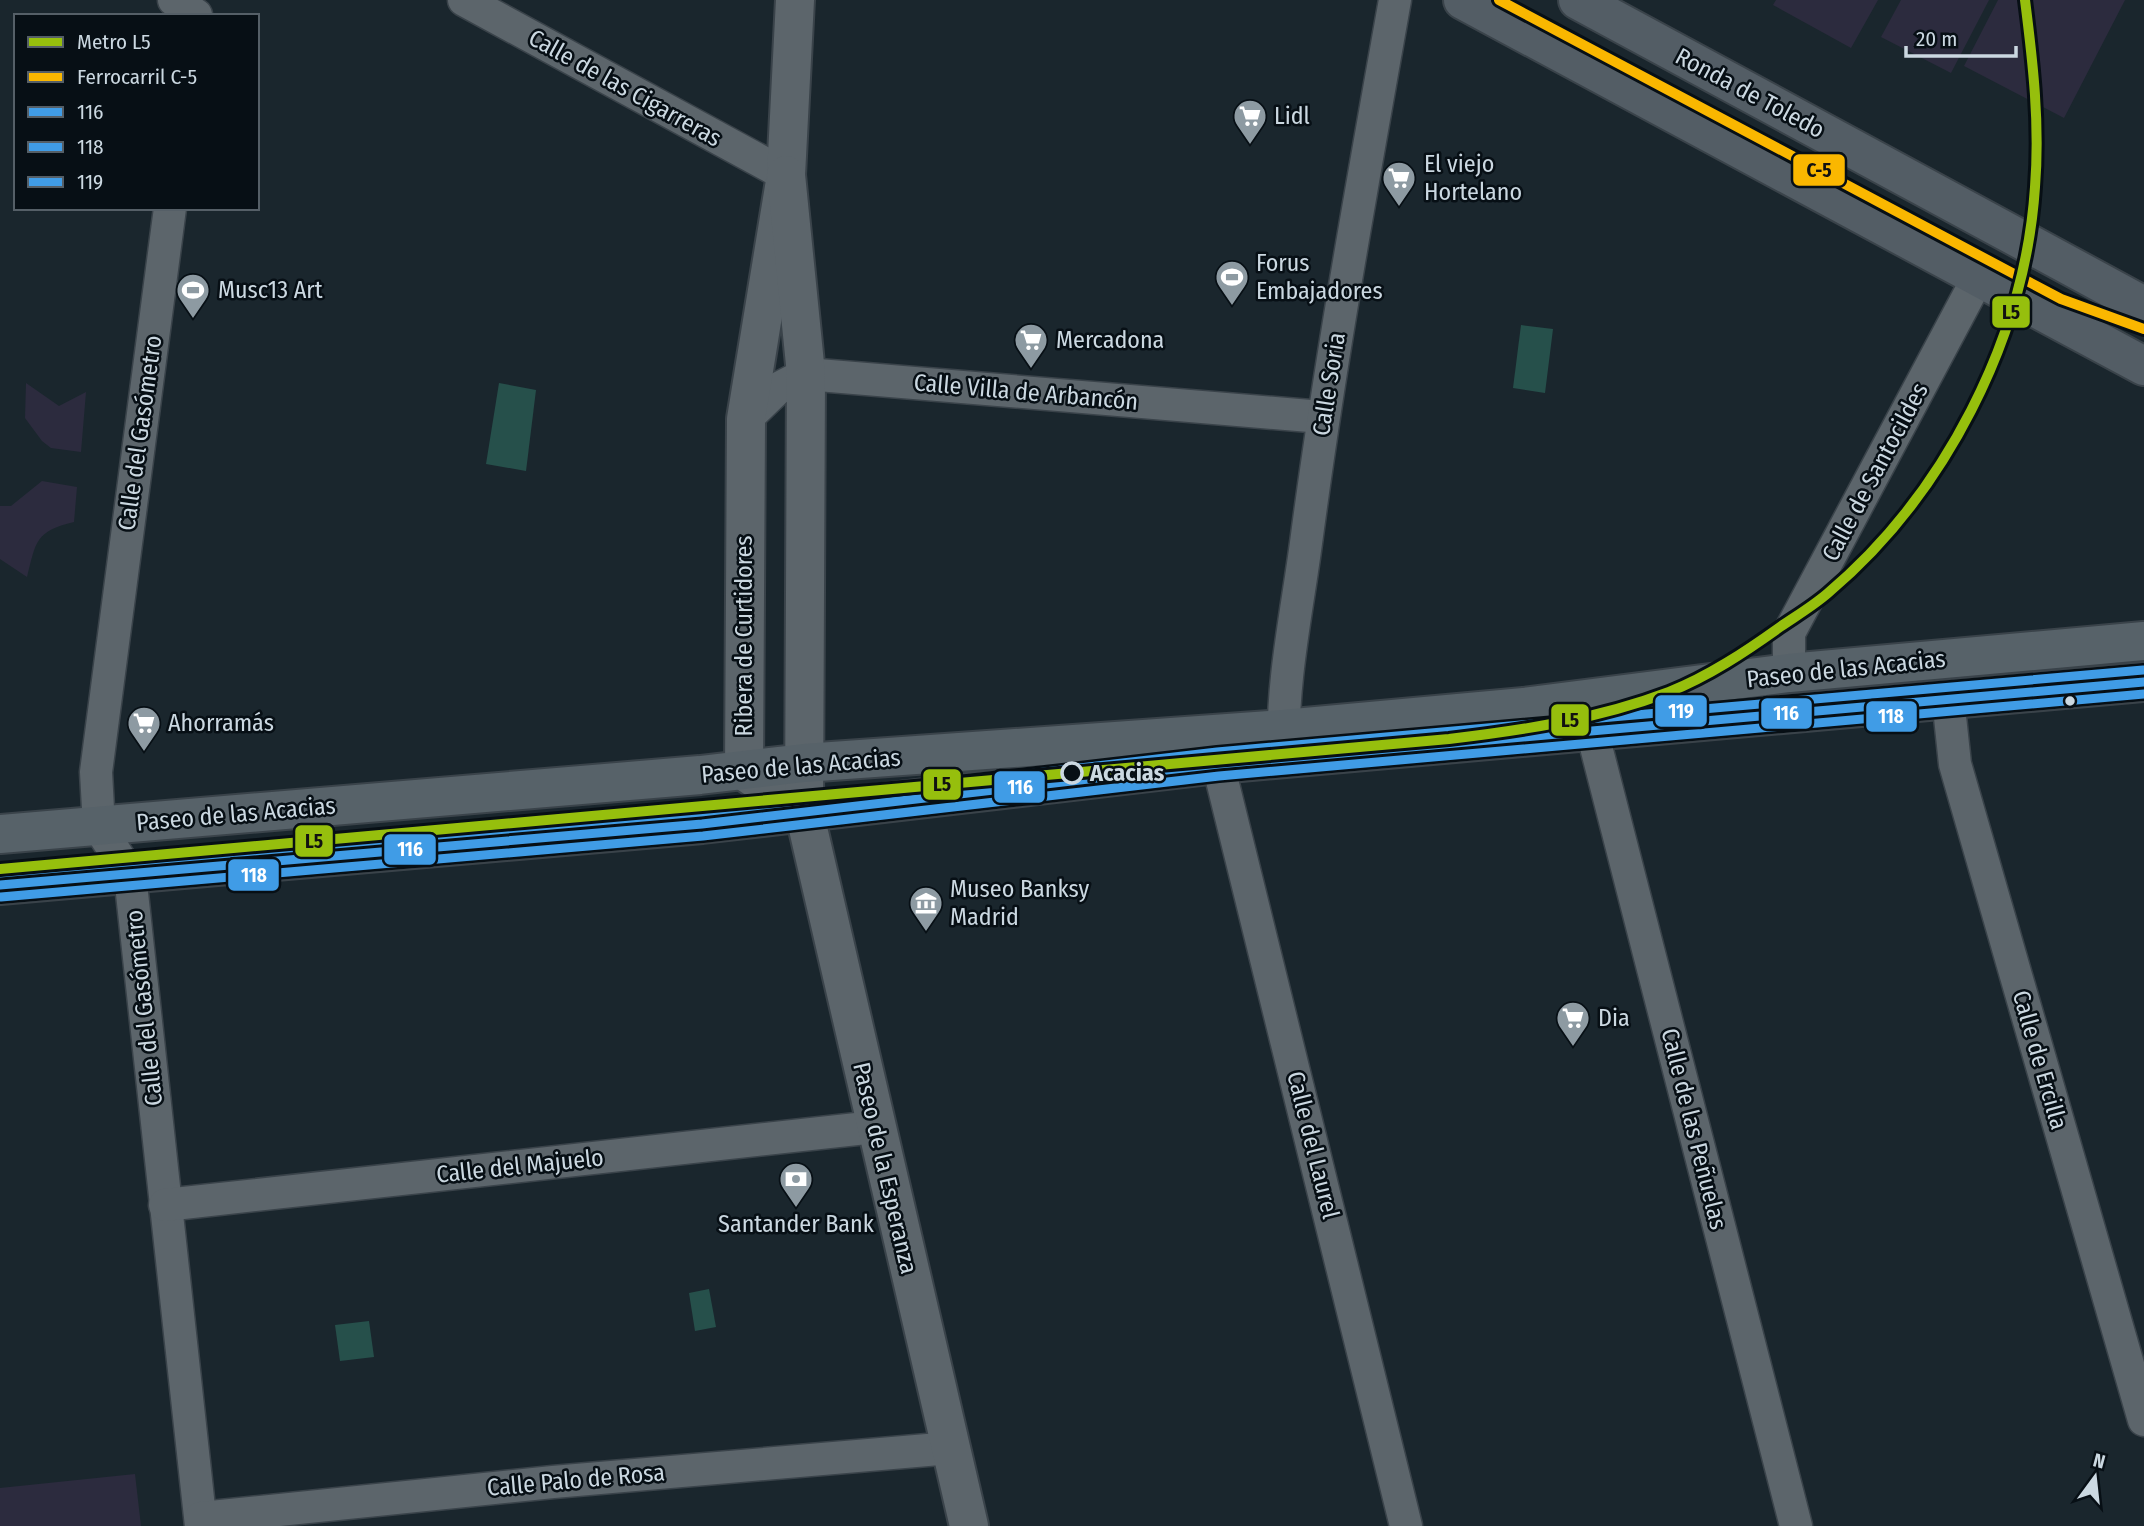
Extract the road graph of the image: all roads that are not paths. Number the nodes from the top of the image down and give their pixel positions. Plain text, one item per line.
1 (174, 0) edge
2 (464, 0) edge
3 (795, 0) edge
4 (1395, 0) edge
5 (1463, 0) edge
6 (1577, 0) edge
7 (195, 14) edge
8 (786, 176) junction
9 (170, 210) edge
10 (1979, 276) junction
11 (2144, 306) edge
12 (2144, 366) edge
13 (806, 374) junction
14 (1322, 417) junction
15 (746, 419) junction
16 (2144, 641) edge
17 (1789, 673) junction
18 (2144, 682) edge
19 (1948, 698) junction
20 (1591, 716) junction
21 (1284, 744) junction
22 (804, 763) junction
23 (1218, 764) junction
24 (744, 771) junction
25 (804, 810) junction
26 (10, 826) edge
27 (99, 827) junction
28 (130, 875) junction
29 (0, 886) edge
30 (874, 1127) junction
31 (165, 1205) junction
32 (2144, 1420) edge
33 (951, 1448) junction
34 (201, 1522) edge
35 (969, 1526) edge
36 (1406, 1526) edge
37 (1796, 1526) edge

1 - 7 street
2 - 8 street, Calle de las Cigarreras
3 - 8 street, Ribera de Curtidores
4 - 14 street, Calle Soria
5 - 10 main road
6 - 11 main road, Ronda de Toledo
8 - 13 street, Ribera de Curtidores
8 - 15 street, Ribera de Curtidores
9 - 27 street, Calle del Gasómetro
10 - 12 main road
10 - 17 street, Calle de Santocildes
13 - 14 street, Calle Villa de Arbancón
13 - 15 street
13 - 22 street, Ribera de Curtidores
14 - 21 street, Calle Soria
15 - 24 street, Ribera de Curtidores
16 - 17 main road, Paseo de las Acacias
17 - 20 main road, Paseo de las Acacias
18 - 19 main road, Paseo de las Acacias
19 - 20 main road, Paseo de las Acacias
19 - 32 street, Calle de Ercilla
20 - 21 main road, Paseo de las Acacias
20 - 37 street, Calle de las Peñuelas
21 - 22 main road, Paseo de las Acacias
21 - 23 main road, Paseo de las Acacias
22 - 24 main road, Paseo de las Acacias
22 - 25 street, Ribera de Curtidores
23 - 25 main road, Paseo de las Acacias
23 - 36 street, Calle del Laurel
24 - 25 street, Ribera de Curtidores
24 - 27 main road, Paseo de las Acacias
25 - 28 main road, Paseo de las Acacias
25 - 30 street, Paseo de la Esperanza
26 - 27 main road, Paseo de las Acacias
27 - 28 street, Calle del Gasómetro
28 - 29 main road, Paseo de las Acacias
28 - 31 street, Calle del Gasómetro
30 - 31 street, Calle del Majuelo
30 - 33 street, Paseo de la Esperanza
31 - 34 street, Calle del Gasómetro
33 - 34 street, Calle Palo de Rosa
33 - 35 street, Paseo de la Esperanza

